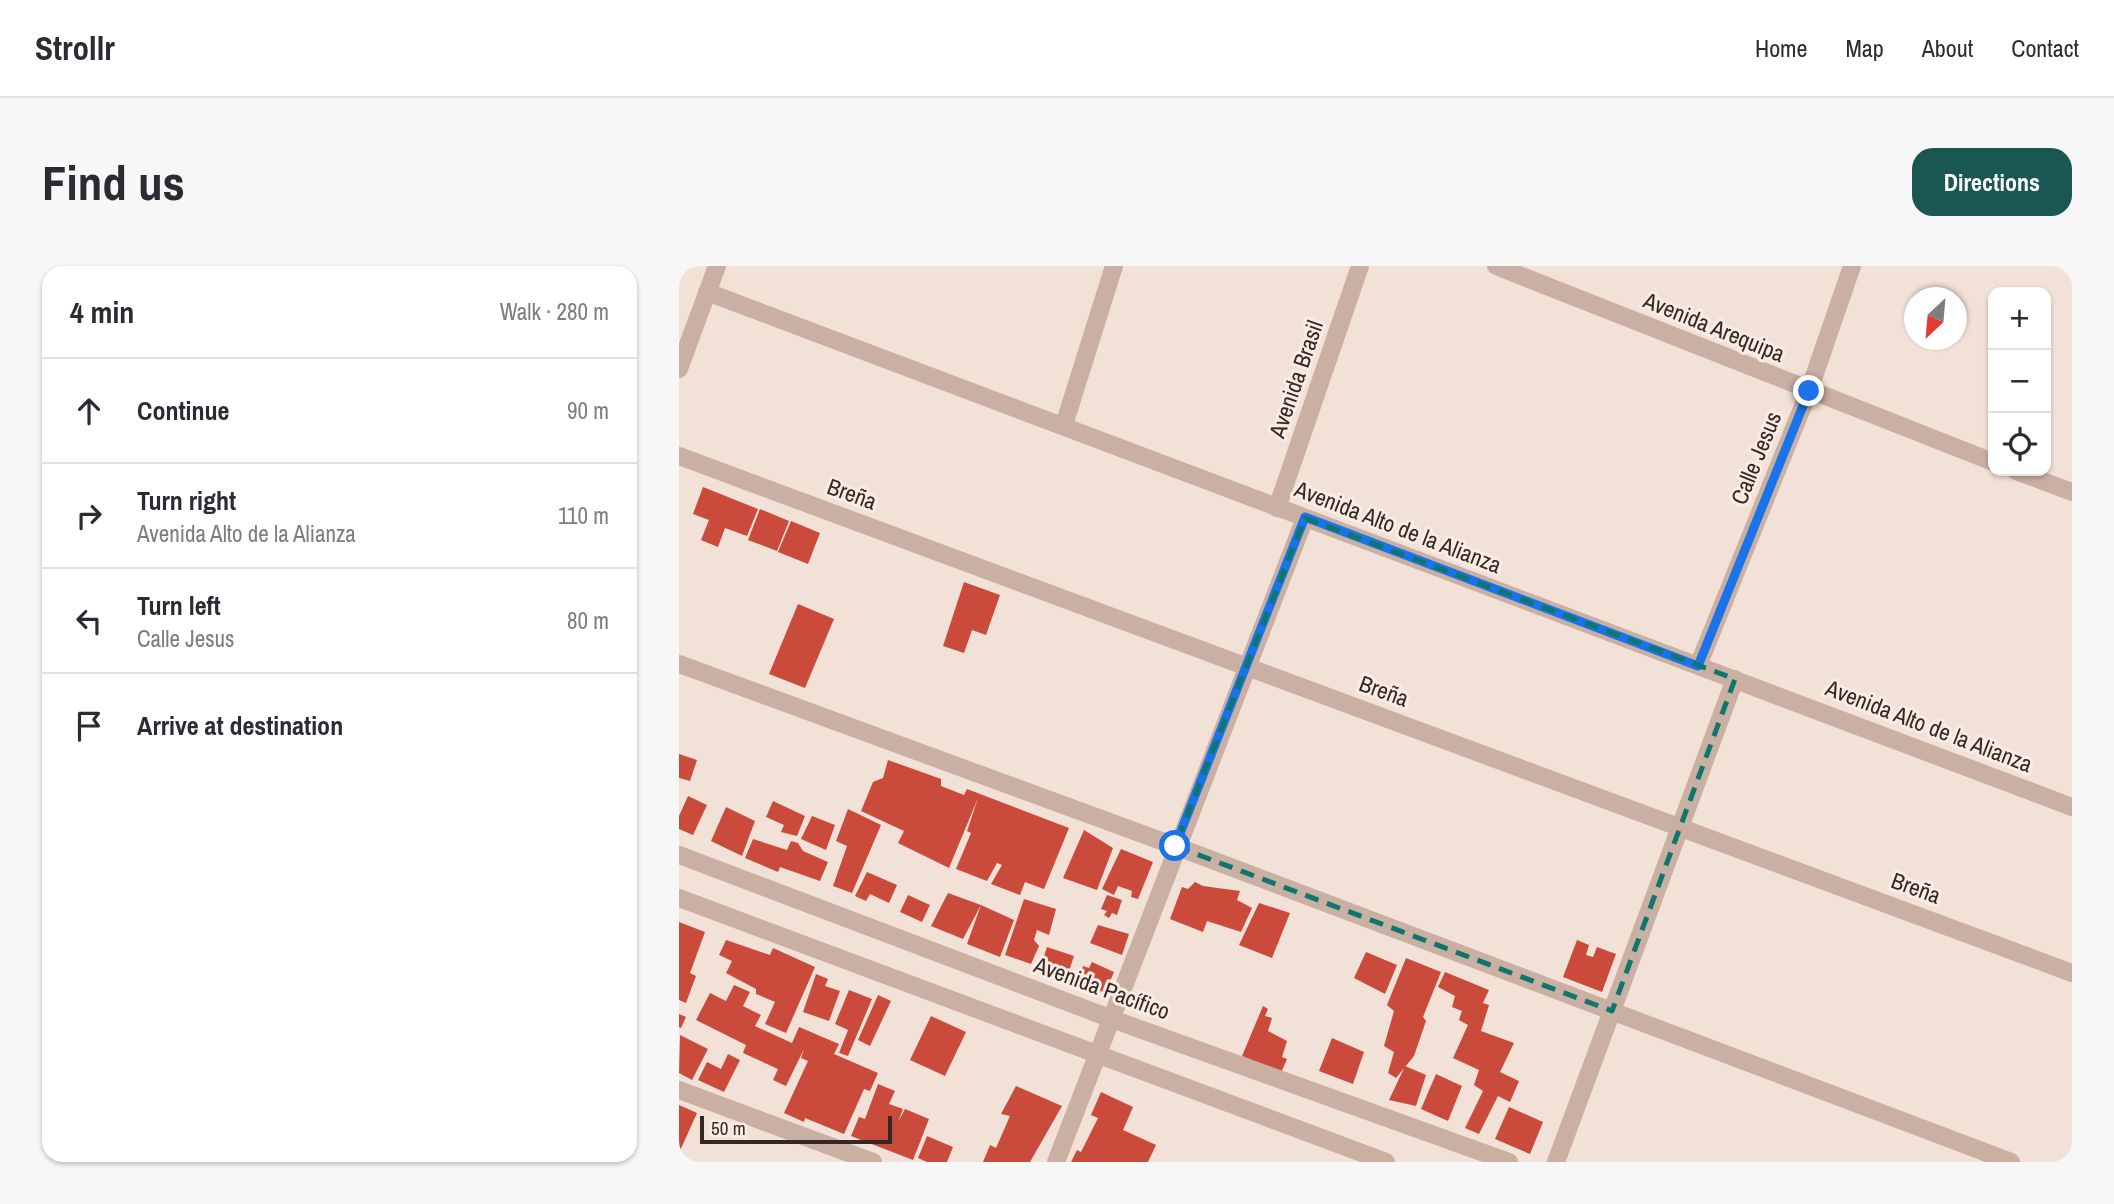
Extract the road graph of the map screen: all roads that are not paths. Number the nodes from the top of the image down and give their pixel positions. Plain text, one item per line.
1 (717, 266) edge
2 (1114, 266) edge
3 (1360, 266) edge
4 (1496, 266) edge
5 (1852, 266) edge
6 (707, 292) junction
7 (679, 369) edge
8 (1809, 391) junction
9 (1064, 425) junction
10 (679, 456) edge
11 (1988, 460) edge
12 (2029, 476) edge
13 (2072, 492) edge
14 (1277, 508) junction
15 (1305, 517) junction
16 (679, 664) edge
17 (1698, 666) junction
18 (1248, 667) junction
19 (1735, 679) junction
20 (2072, 807) edge
21 (1680, 827) junction
22 (1175, 846) junction
23 (679, 855) edge
24 (679, 898) edge
25 (2072, 973) edge
26 (1612, 1011) junction
27 (1112, 1019) junction
28 (1098, 1054) junction
29 (679, 1090) edge
30 (873, 1162) edge
31 (1056, 1162) edge
32 (1386, 1162) edge
33 (1509, 1162) edge
34 (1556, 1162) edge
35 (2011, 1162) edge

1 - 6 street
2 - 9 street
3 - 14 street, Avenida Brasil
4 - 8 street, Avenida Arequipa
5 - 8 street, Calle Jesus
6 - 7 street
6 - 9 street, Avenida Alto de la Alianza
8 - 11 street, Avenida Arequipa
8 - 17 street, Calle Jesus
9 - 14 street, Avenida Alto de la Alianza
10 - 18 street, Breña
12 - 13 street
14 - 15 street, Avenida Alto de la Alianza
15 - 17 street, Avenida Alto de la Alianza
15 - 18 street
16 - 22 street
17 - 19 street, Avenida Alto de la Alianza
18 - 21 street, Breña
18 - 22 street
19 - 20 street, Avenida Alto de la Alianza
19 - 21 street
21 - 25 street, Breña
21 - 26 street
22 - 26 street
22 - 27 street
23 - 27 street, Avenida Pacífico
24 - 28 street
26 - 34 street
26 - 35 street
27 - 28 street
27 - 33 street, Avenida Pacífico
28 - 31 street
28 - 32 street
29 - 30 street

